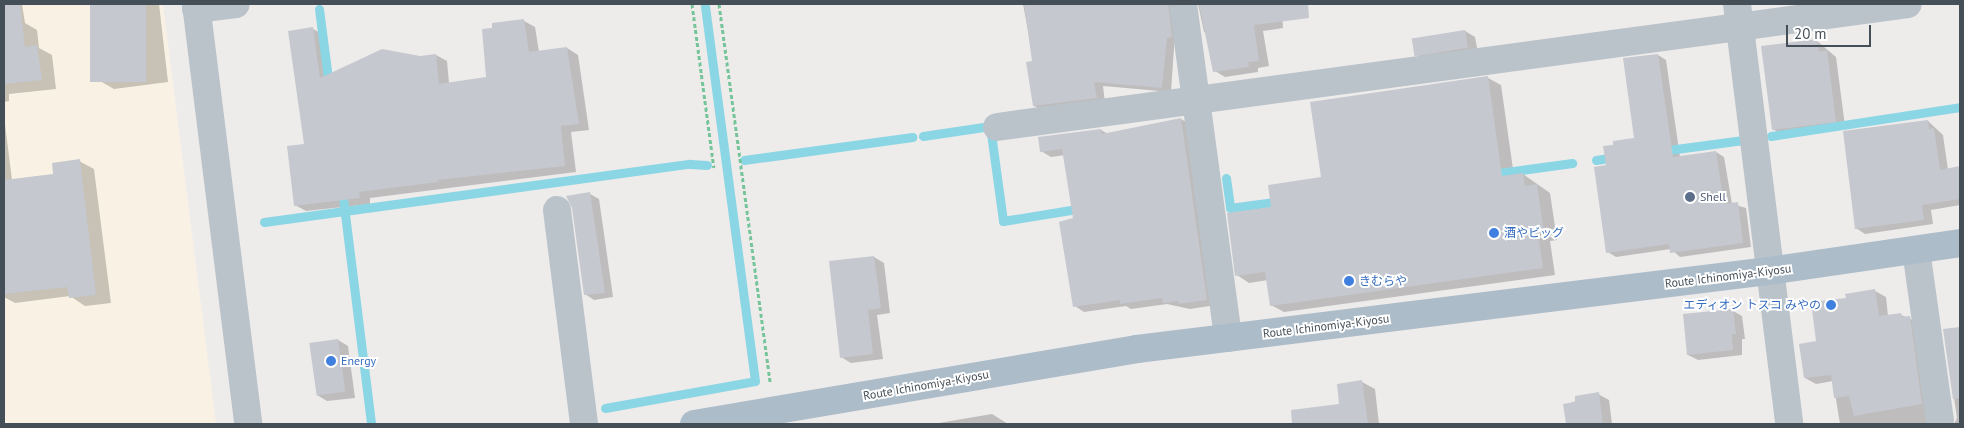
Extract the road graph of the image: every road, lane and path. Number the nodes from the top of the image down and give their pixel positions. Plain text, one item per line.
1 (236, 4) edge
2 (692, 4) edge
3 (719, 4) edge
4 (1183, 4) edge
5 (1908, 4) edge
6 (196, 6) edge
7 (1738, 16) edge
8 (1196, 100) junction
9 (997, 127) dead end
10 (714, 168) dead end
11 (557, 210) dead end
12 (1960, 243) edge
13 (1916, 250) junction
14 (1770, 271) junction
15 (1228, 338) junction
16 (774, 411) junction
17 (1940, 420) dead end
18 (248, 424) edge
19 (584, 424) edge
20 (694, 424) edge
21 (1789, 424) edge

1 - 6 street
2 - 10 path
3 - 16 path
4 - 8 street
5 - 7 street
6 - 18 street
7 - 8 street
7 - 14 street
8 - 9 street
8 - 15 street
11 - 19 street
12 - 13 main road, Route Ichinomiya-Kiyosu
13 - 14 main road, Route Ichinomiya-Kiyosu
13 - 17 street
14 - 15 main road, Route Ichinomiya-Kiyosu
14 - 21 street
15 - 16 main road, Route Ichinomiya-Kiyosu
16 - 20 main road, Route Ichinomiya-Kiyosu

